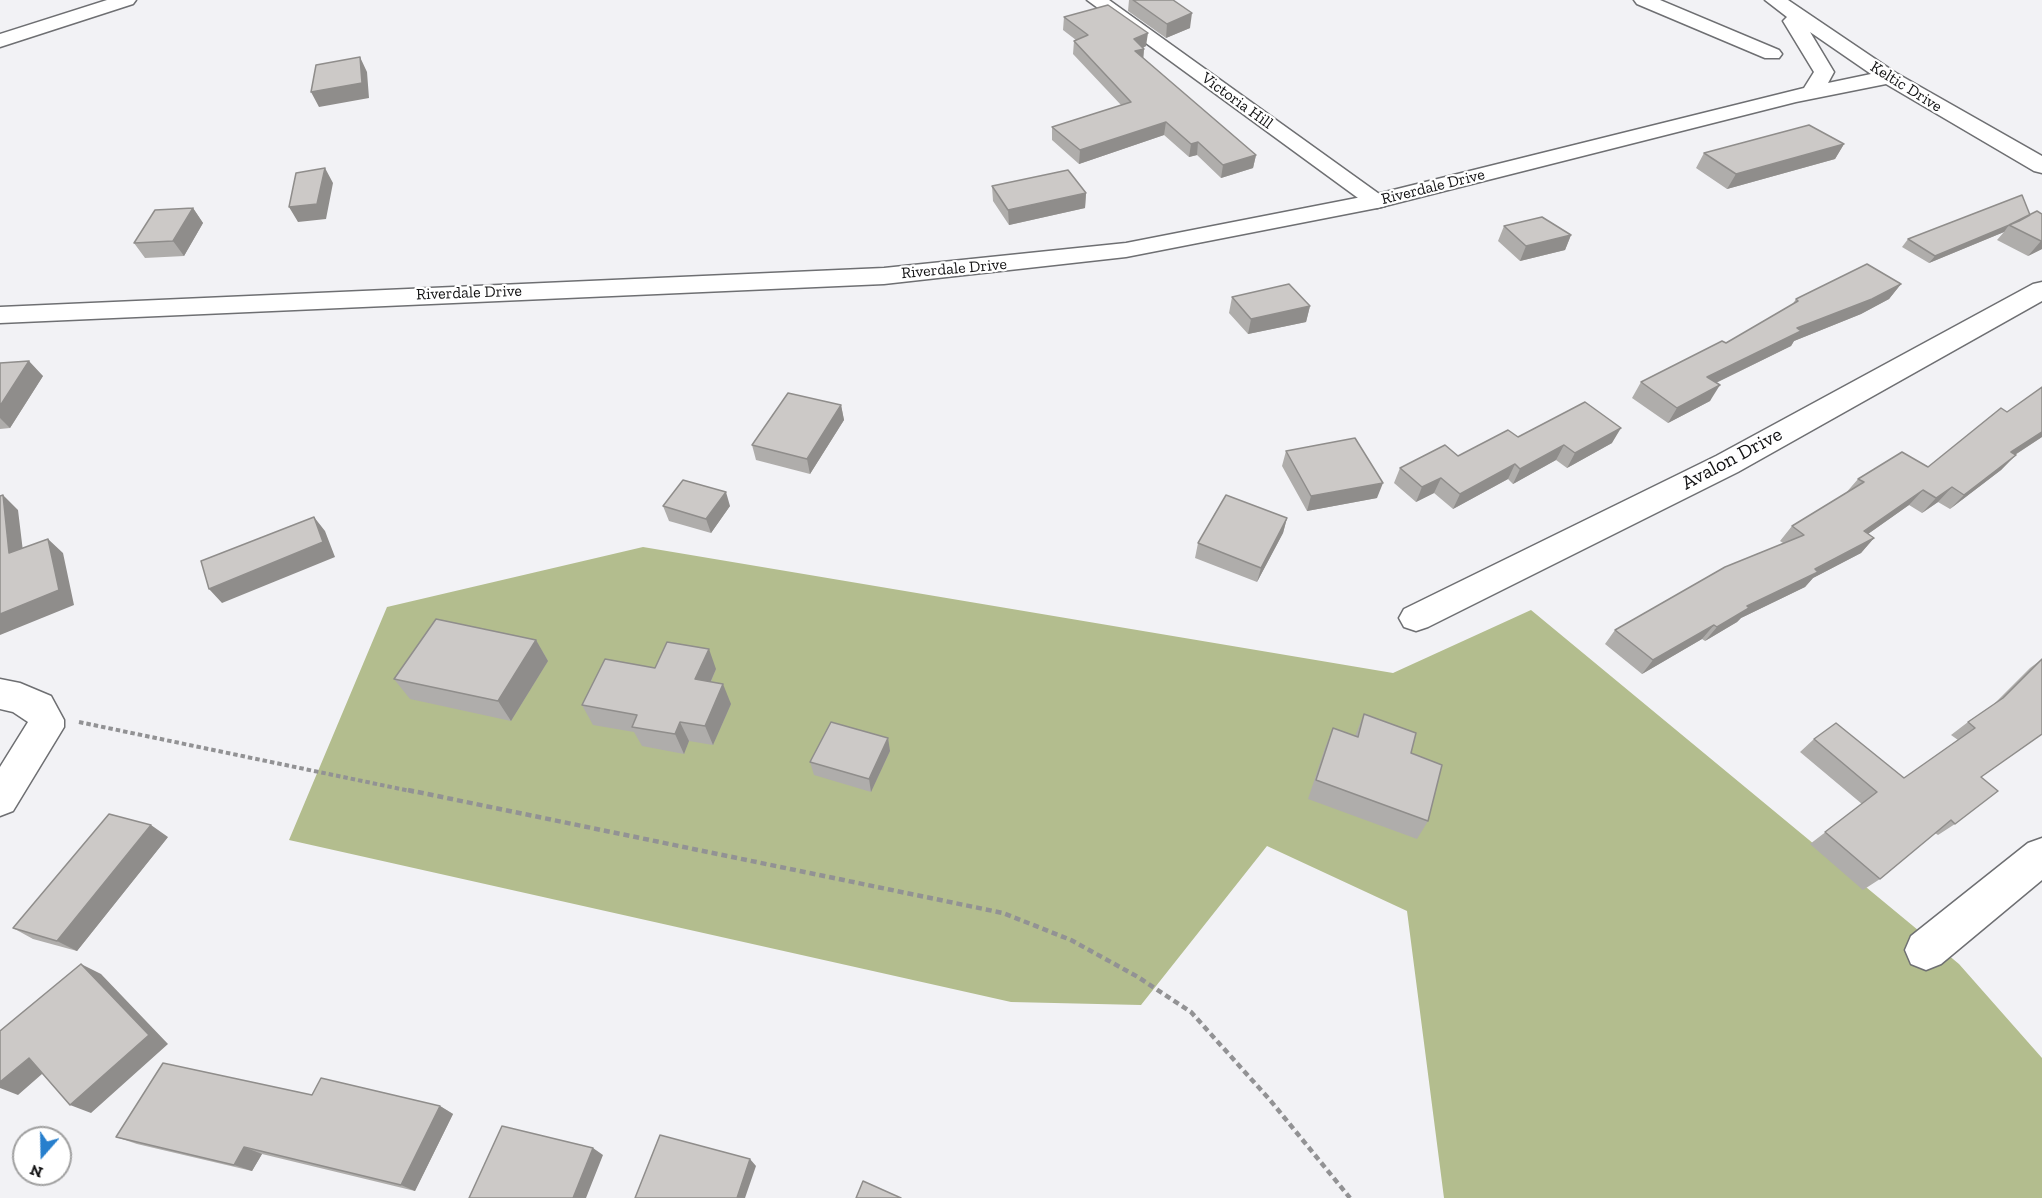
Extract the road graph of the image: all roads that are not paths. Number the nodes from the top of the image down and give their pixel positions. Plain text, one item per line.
1 (126, 0) edge
2 (1097, 0) edge
3 (1644, 0) edge
4 (1776, 1) edge
5 (0, 41) edge
6 (1773, 54) dead end
7 (1889, 77) junction
8 (1811, 93) junction
9 (2042, 166) edge
10 (1377, 201) junction
11 (2042, 290) edge
12 (0, 315) edge
13 (1416, 618) dead end
14 (0, 693) edge
15 (0, 799) edge
16 (2042, 856) edge
17 (1926, 950) dead end

1 - 5 main road
2 - 10 main road, Victoria Hill
3 - 6 main road
4 - 7 main road, Keltic Drive
4 - 8 main road
7 - 8 main road, Riverdale Drive
7 - 9 main road, Keltic Drive
8 - 10 main road, Riverdale Drive
10 - 12 main road, Riverdale Drive
11 - 13 main road, Avalon Drive
14 - 15 main road
16 - 17 main road

